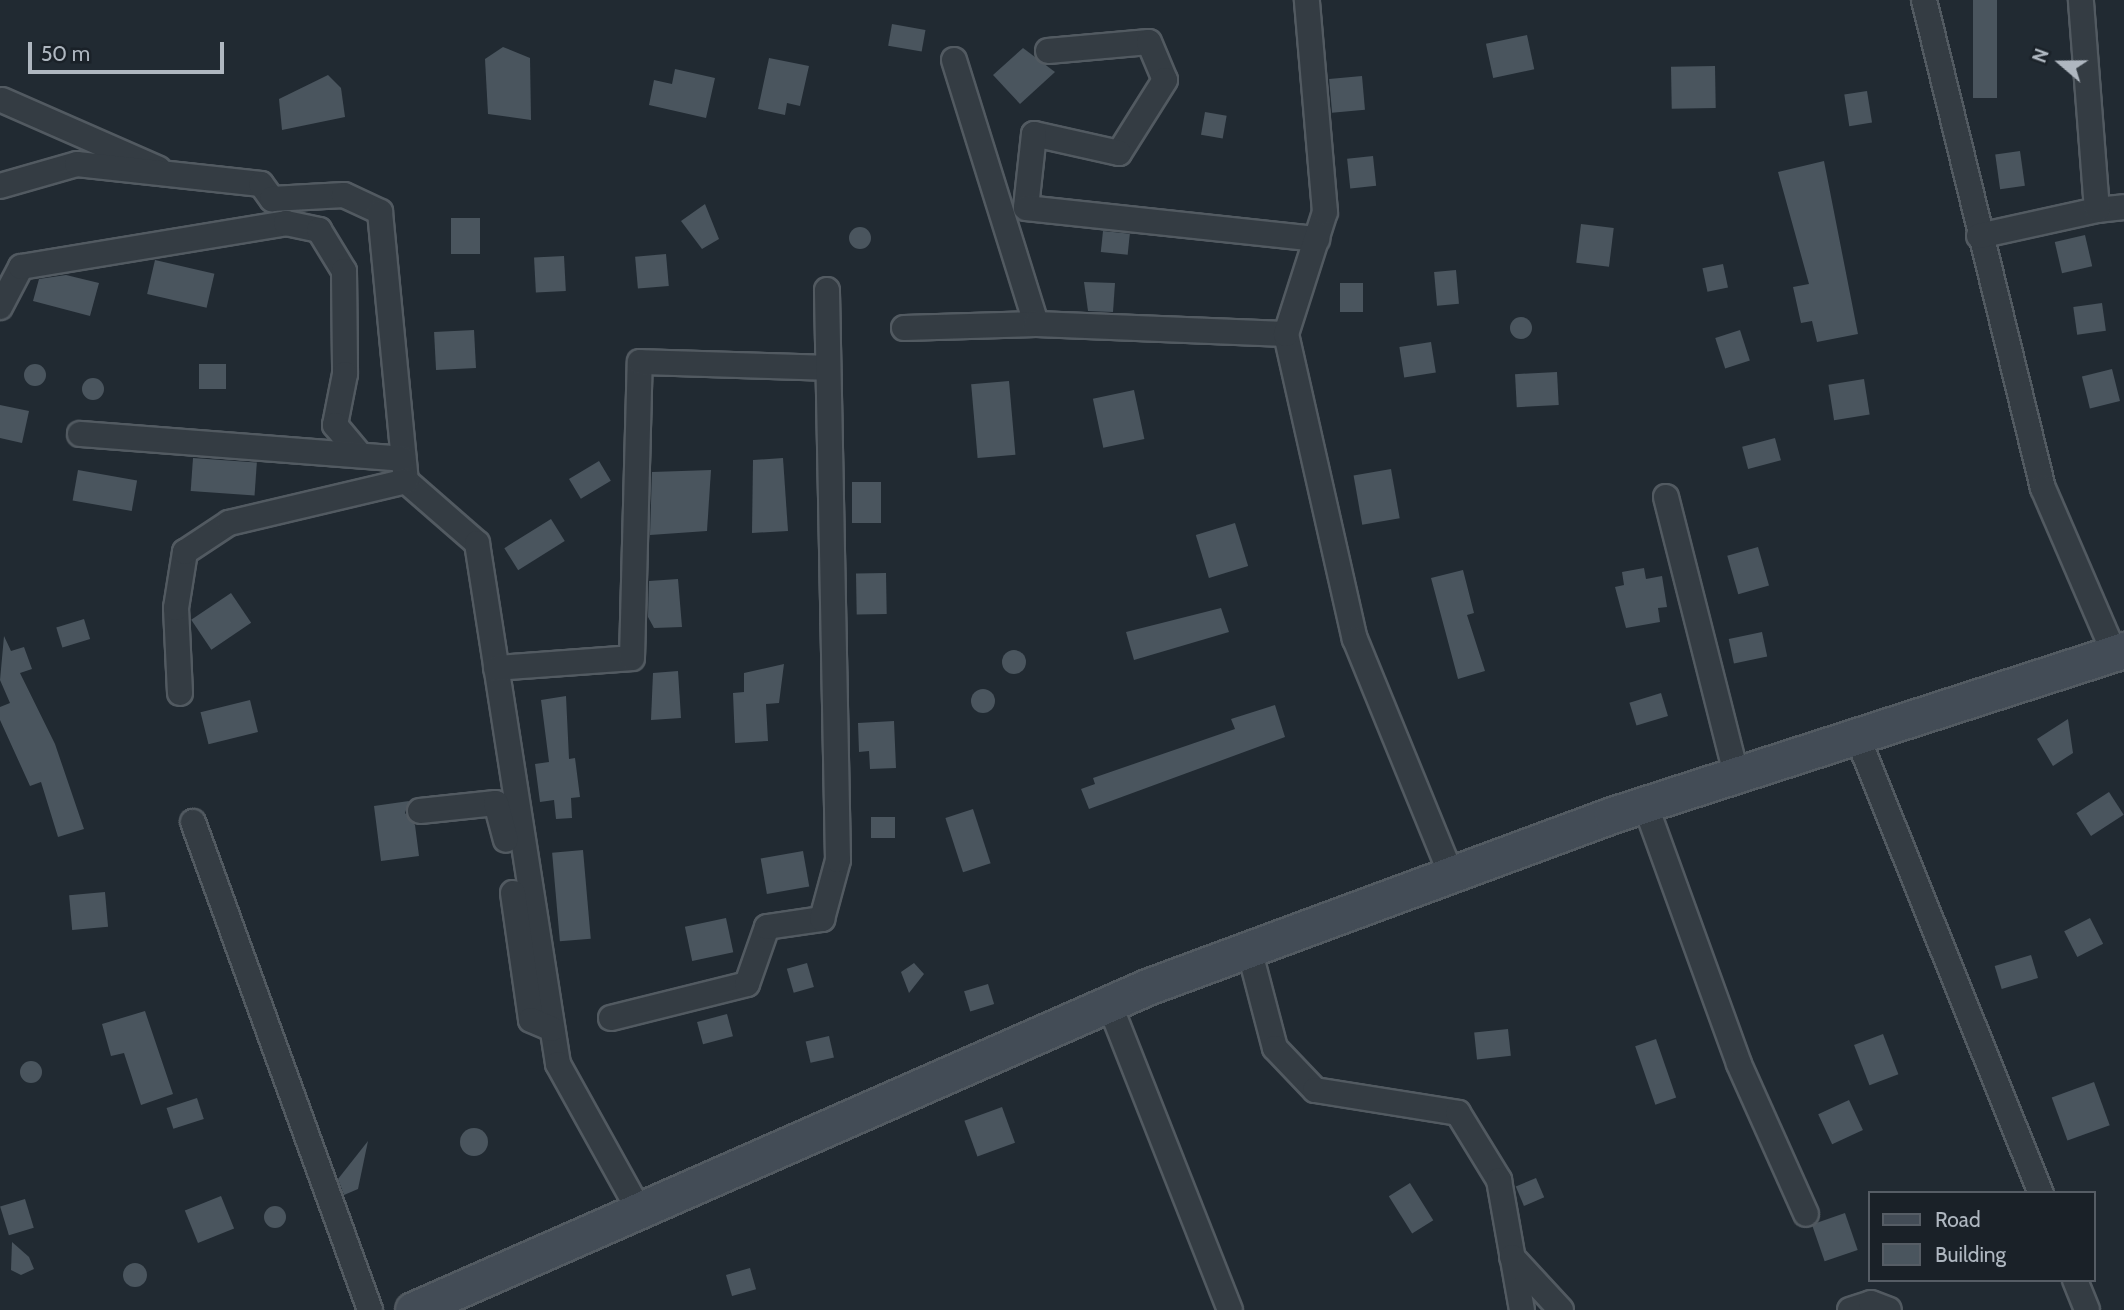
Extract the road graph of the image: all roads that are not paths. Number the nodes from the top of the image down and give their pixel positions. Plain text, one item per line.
1 (1307, 0) edge
2 (1924, 0) edge
3 (2081, 0) edge
4 (1048, 51) dead end
5 (954, 60) dead end
6 (2, 100) dead end
7 (180, 179) junction
8 (0, 186) edge
9 (2124, 207) edge
10 (2097, 210) junction
11 (1979, 236) junction
12 (1317, 239) junction
13 (827, 290) dead end
14 (0, 307) edge
15 (1036, 324) junction
16 (904, 328) dead end
17 (1286, 334) junction
18 (828, 368) junction
19 (80, 434) dead end
20 (360, 455) junction
21 (405, 470) junction
22 (1666, 497) dead end
23 (2119, 652) edge
24 (496, 668) junction
25 (180, 693) dead end
26 (1857, 736) junction
27 (1736, 774) junction
28 (1645, 804) junction
29 (420, 811) dead end
30 (193, 822) dead end
31 (1451, 874) junction
32 (1249, 949) junction
33 (1110, 1003) junction
34 (611, 1018) dead end
35 (552, 1028) junction
36 (2040, 1191) edge
37 (639, 1210) junction
38 (1807, 1214) dead end
39 (1512, 1257) junction
40 (2076, 1282) edge
41 (370, 1310) edge
42 (413, 1310) edge
43 (1230, 1310) edge
44 (1522, 1310) edge
45 (1561, 1310) edge
46 (1850, 1310) edge
47 (1889, 1310) edge
48 (2087, 1310) edge

1 - 12 street
2 - 11 street
3 - 10 street
4 - 12 street
5 - 15 street
6 - 7 street
7 - 8 street
7 - 21 street
9 - 10 street
10 - 11 street
11 - 23 street
12 - 17 street
13 - 18 street
14 - 20 street
15 - 16 street
15 - 17 street
17 - 31 street
18 - 24 street
18 - 34 street
19 - 20 street
20 - 21 street
21 - 24 street
21 - 25 street
22 - 27 street
23 - 26 main road
24 - 35 street
26 - 27 main road
26 - 36 street
27 - 28 main road
28 - 31 main road
28 - 38 street
29 - 35 street
30 - 41 street
31 - 32 main road
32 - 33 main road
32 - 39 street
33 - 37 main road
33 - 43 street
35 - 37 street
37 - 42 main road
39 - 44 street
39 - 45 street
40 - 48 street
46 - 47 street

